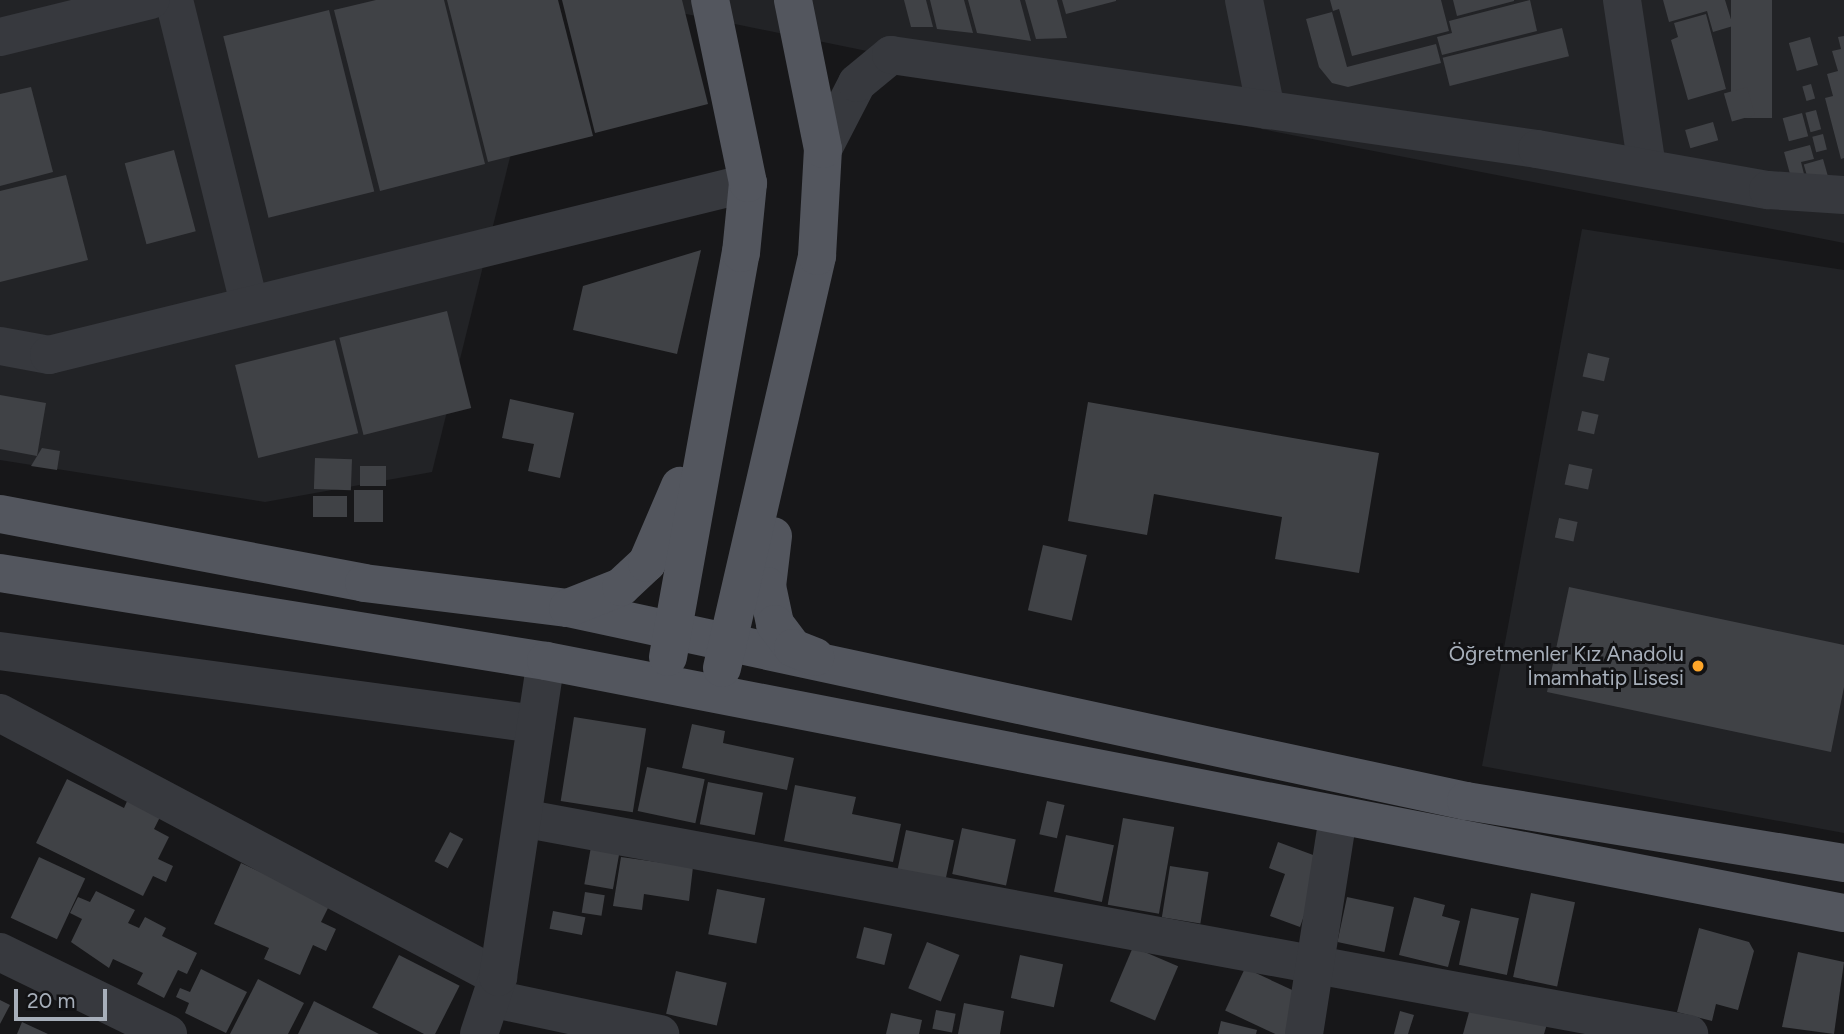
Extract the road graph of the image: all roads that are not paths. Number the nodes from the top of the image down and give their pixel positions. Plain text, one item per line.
1 (151, 0) edge
2 (174, 0) edge
3 (710, 0) edge
4 (793, 0) edge
5 (1244, 0) edge
6 (1622, 0) edge
7 (0, 37) edge
8 (1266, 110) junction
9 (823, 149) junction
10 (1647, 168) junction
11 (747, 183) junction
12 (1844, 195) edge
13 (249, 302) junction
14 (0, 346) edge
15 (723, 347) junction
16 (794, 368) junction
17 (0, 514) edge
18 (0, 573) edge
19 (568, 608) junction
20 (673, 631) junction
21 (728, 644) junction
22 (0, 650) edge
23 (546, 662) junction
24 (830, 664) junction
25 (663, 684) junction
26 (717, 694) junction
27 (0, 713) edge
28 (536, 724) junction
29 (1338, 816) junction
30 (527, 819) junction
31 (1844, 863) edge
32 (1844, 913) edge
33 (0, 952) edge
34 (1319, 963) junction
35 (496, 988) junction
36 (168, 1034) edge
37 (479, 1034) edge
38 (660, 1034) edge
39 (1304, 1034) edge
40 (1689, 1034) edge

1 - 7 street
2 - 13 street
3 - 11 main road
4 - 9 main road
5 - 8 street
6 - 10 street
8 - 9 street
8 - 10 street
9 - 16 main road
10 - 12 street
11 - 13 street
11 - 15 main road
13 - 14 street
15 - 19 main road
15 - 20 main road
16 - 21 main road
16 - 24 main road
17 - 19 main road
18 - 23 main road
19 - 20 main road
20 - 21 main road
20 - 25 main road
21 - 24 main road
21 - 26 main road
22 - 28 street
23 - 25 main road
23 - 28 street
24 - 31 main road
25 - 26 main road
26 - 29 main road
27 - 35 street
28 - 30 street
29 - 32 main road
29 - 34 street
30 - 34 street
30 - 35 street
33 - 36 street
34 - 39 street
34 - 40 street
35 - 37 street
35 - 38 street

